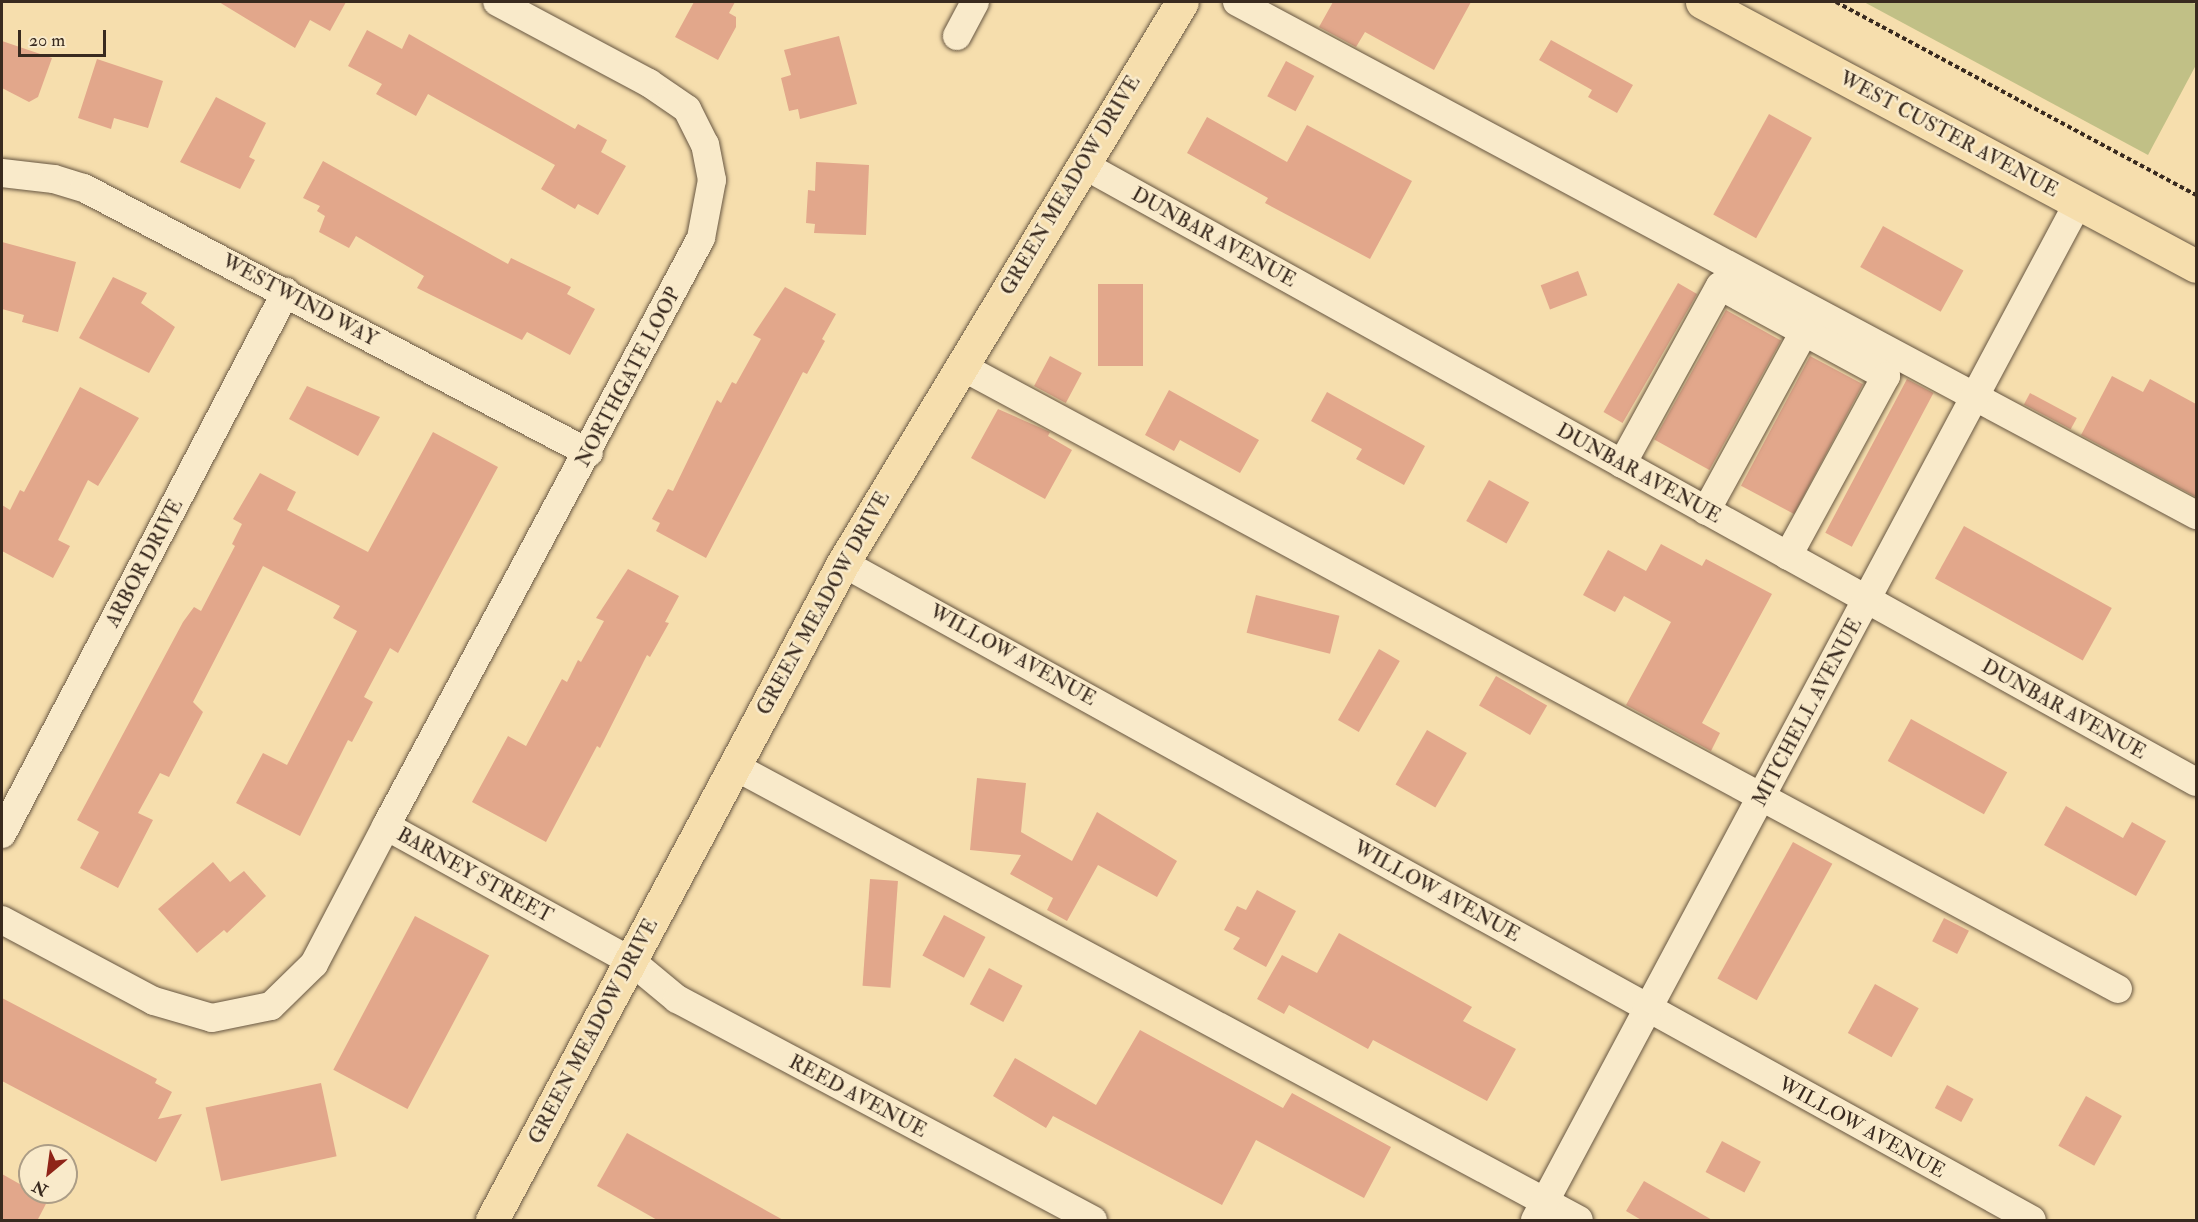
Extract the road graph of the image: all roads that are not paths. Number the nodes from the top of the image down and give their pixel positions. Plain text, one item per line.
1 (497, 2) edge
2 (975, 2) edge
3 (1182, 2) edge
4 (1237, 2) edge
5 (1702, 2) edge
6 (957, 36) dead end
7 (1082, 164) junction
8 (2, 173) edge
9 (2078, 203) junction
10 (2196, 266) edge
11 (286, 292) junction
12 (1804, 332) junction
13 (961, 366) junction
14 (1976, 396) junction
15 (589, 453) junction
16 (1622, 464) junction
17 (1707, 511) junction
18 (2196, 515) edge
19 (1788, 556) junction
20 (843, 562) junction
21 (1867, 600) junction
22 (734, 766) junction
23 (2196, 782) edge
24 (1763, 795) junction
25 (386, 826) junction
26 (2, 834) edge
27 (2, 920) edge
28 (630, 962) junction
29 (2118, 989) dead end
30 (1648, 1009) junction
31 (1540, 1211) edge
32 (492, 1221) edge
33 (1093, 1221) edge
34 (1579, 1221) edge
35 (2032, 1221) edge

1 - 15 street, NORTHGATE LOOP
2 - 6 street
3 - 7 main road, GREEN MEADOW DRIVE
4 - 14 street
5 - 9 main road, WEST CUSTER AVENUE
7 - 13 main road, GREEN MEADOW DRIVE
7 - 16 street, DUNBAR AVENUE
8 - 11 street, WESTWIND WAY
9 - 10 main road, WEST CUSTER AVENUE
9 - 14 street, MITCHELL AVENUE
11 - 15 street, WESTWIND WAY
11 - 26 street, ARBOR DRIVE
12 - 16 street
12 - 17 street
12 - 19 street
13 - 20 main road, GREEN MEADOW DRIVE
13 - 24 street
14 - 18 street
14 - 21 street, MITCHELL AVENUE
15 - 25 street, NORTHGATE LOOP
16 - 17 street, DUNBAR AVENUE
17 - 19 street, DUNBAR AVENUE
19 - 21 street, DUNBAR AVENUE
20 - 22 main road, GREEN MEADOW DRIVE
20 - 30 street, WILLOW AVENUE
21 - 23 street, DUNBAR AVENUE
21 - 24 street, MITCHELL AVENUE
22 - 28 main road, GREEN MEADOW DRIVE
22 - 31 street
24 - 29 street
24 - 30 street, MITCHELL AVENUE
25 - 27 street, BARNEY STREET
25 - 28 street, BARNEY STREET
28 - 32 main road, GREEN MEADOW DRIVE
28 - 33 street, REED AVENUE
30 - 31 street, MITCHELL AVENUE
30 - 35 street, WILLOW AVENUE
31 - 34 street

